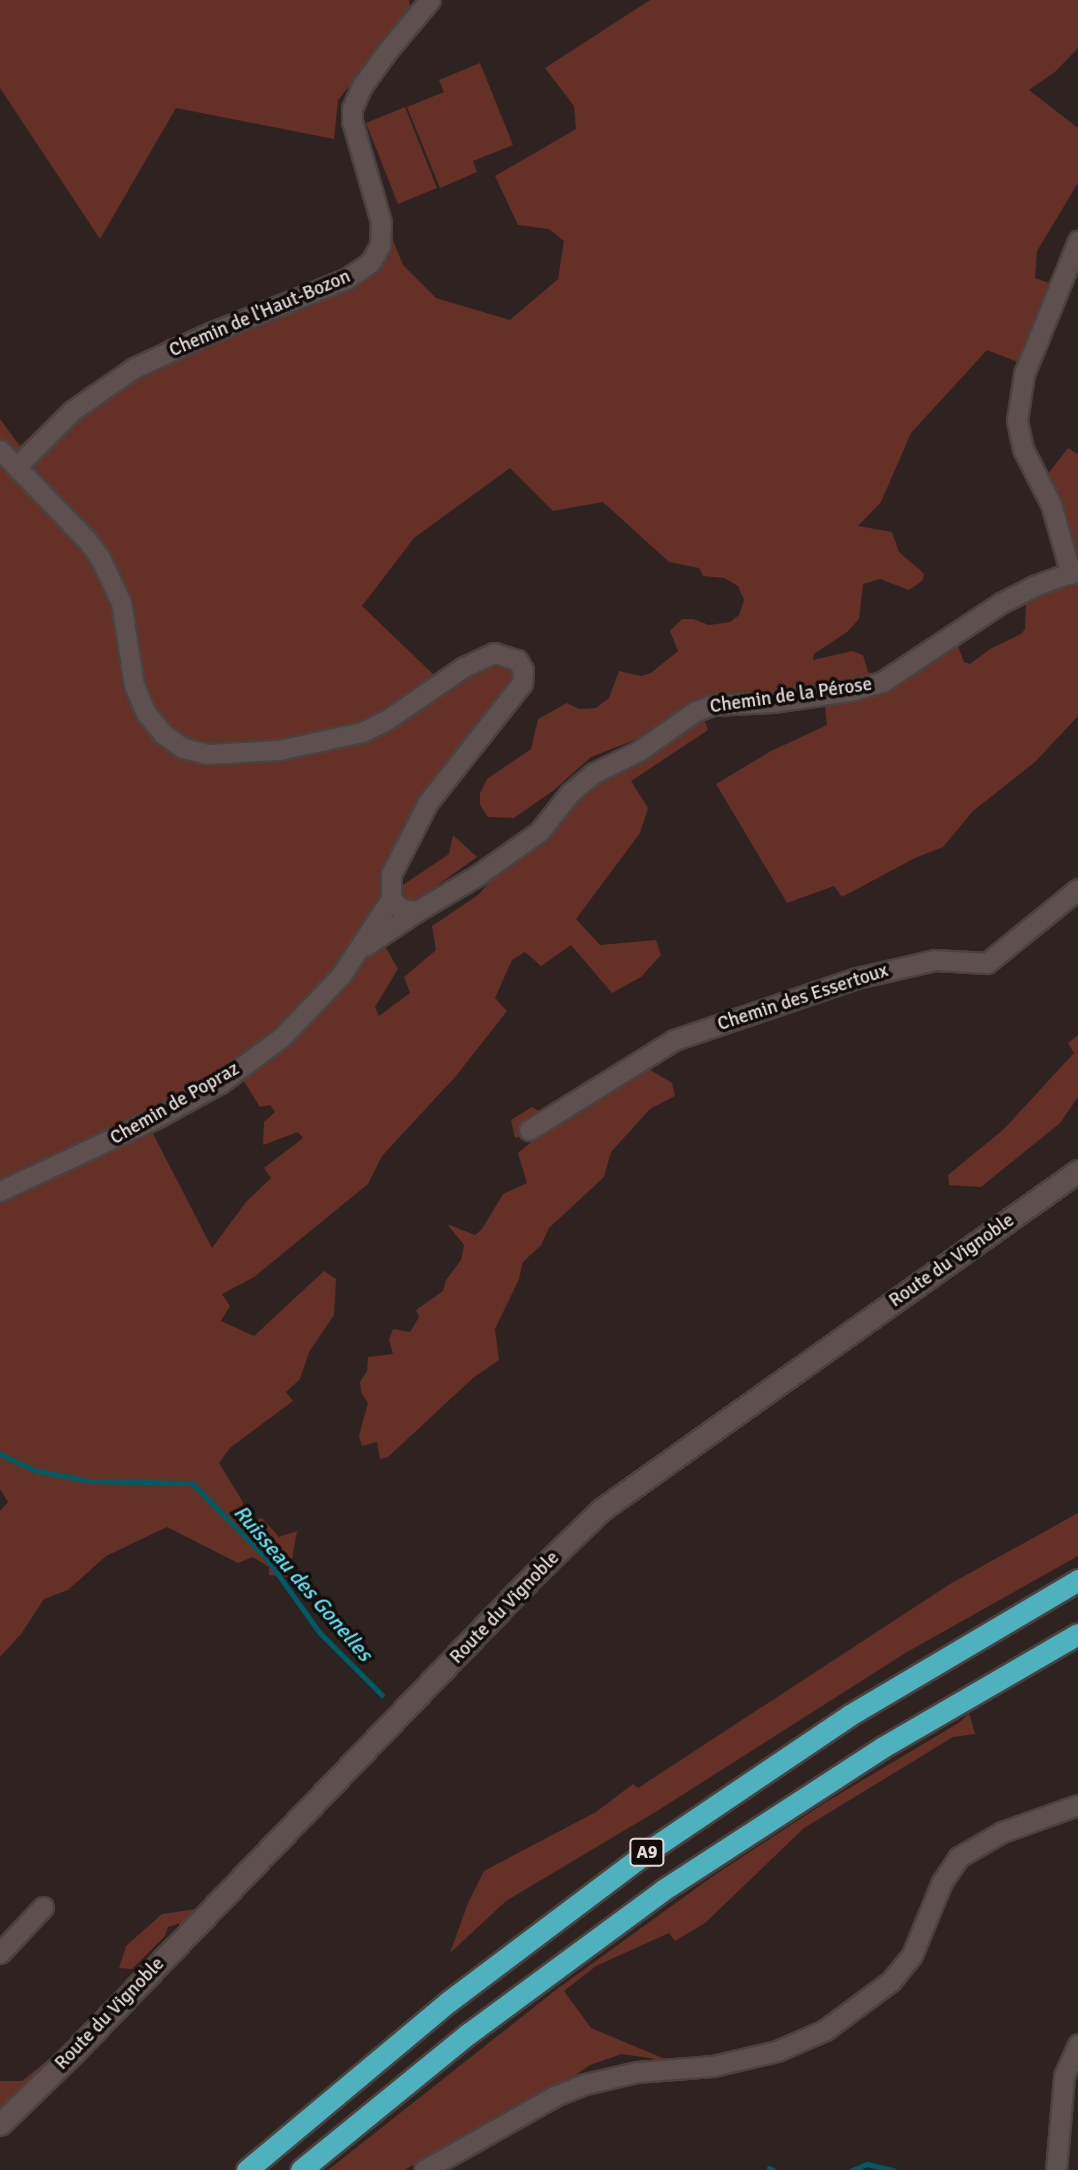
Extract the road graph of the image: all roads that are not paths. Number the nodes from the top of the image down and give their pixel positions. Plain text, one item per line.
1 (430, 0) edge
2 (1078, 241) edge
3 (0, 450) edge
4 (18, 466) junction
5 (1074, 572) edge
6 (1078, 889) edge
7 (391, 899) junction
8 (417, 911) junction
9 (356, 953) junction
10 (529, 1130) dead end
11 (1078, 1171) edge
12 (0, 1191) edge
13 (1078, 1580) edge
14 (1078, 1634) edge
15 (1078, 1805) edge
16 (43, 1907) dead end
17 (0, 1952) edge
18 (1078, 2044) edge
19 (1071, 2076) edge
20 (0, 2124) edge
21 (247, 2170) edge
22 (301, 2170) edge
23 (424, 2170) edge
24 (1056, 2170) edge

1 - 4 street, Chemin de l'Haut-Bozon
2 - 5 street
3 - 4 street
4 - 7 street
5 - 8 street, Chemin de la Pérose
6 - 10 street, Chemin des Essertoux
7 - 8 street
7 - 9 street, Chemin de Popraz
8 - 9 street, Chemin de Popraz
9 - 12 street, Chemin de Popraz
11 - 20 street, Route du Vignoble
13 - 21 highway, A9
14 - 22 highway, A9
15 - 23 street
16 - 17 street
18 - 19 street
19 - 24 street

